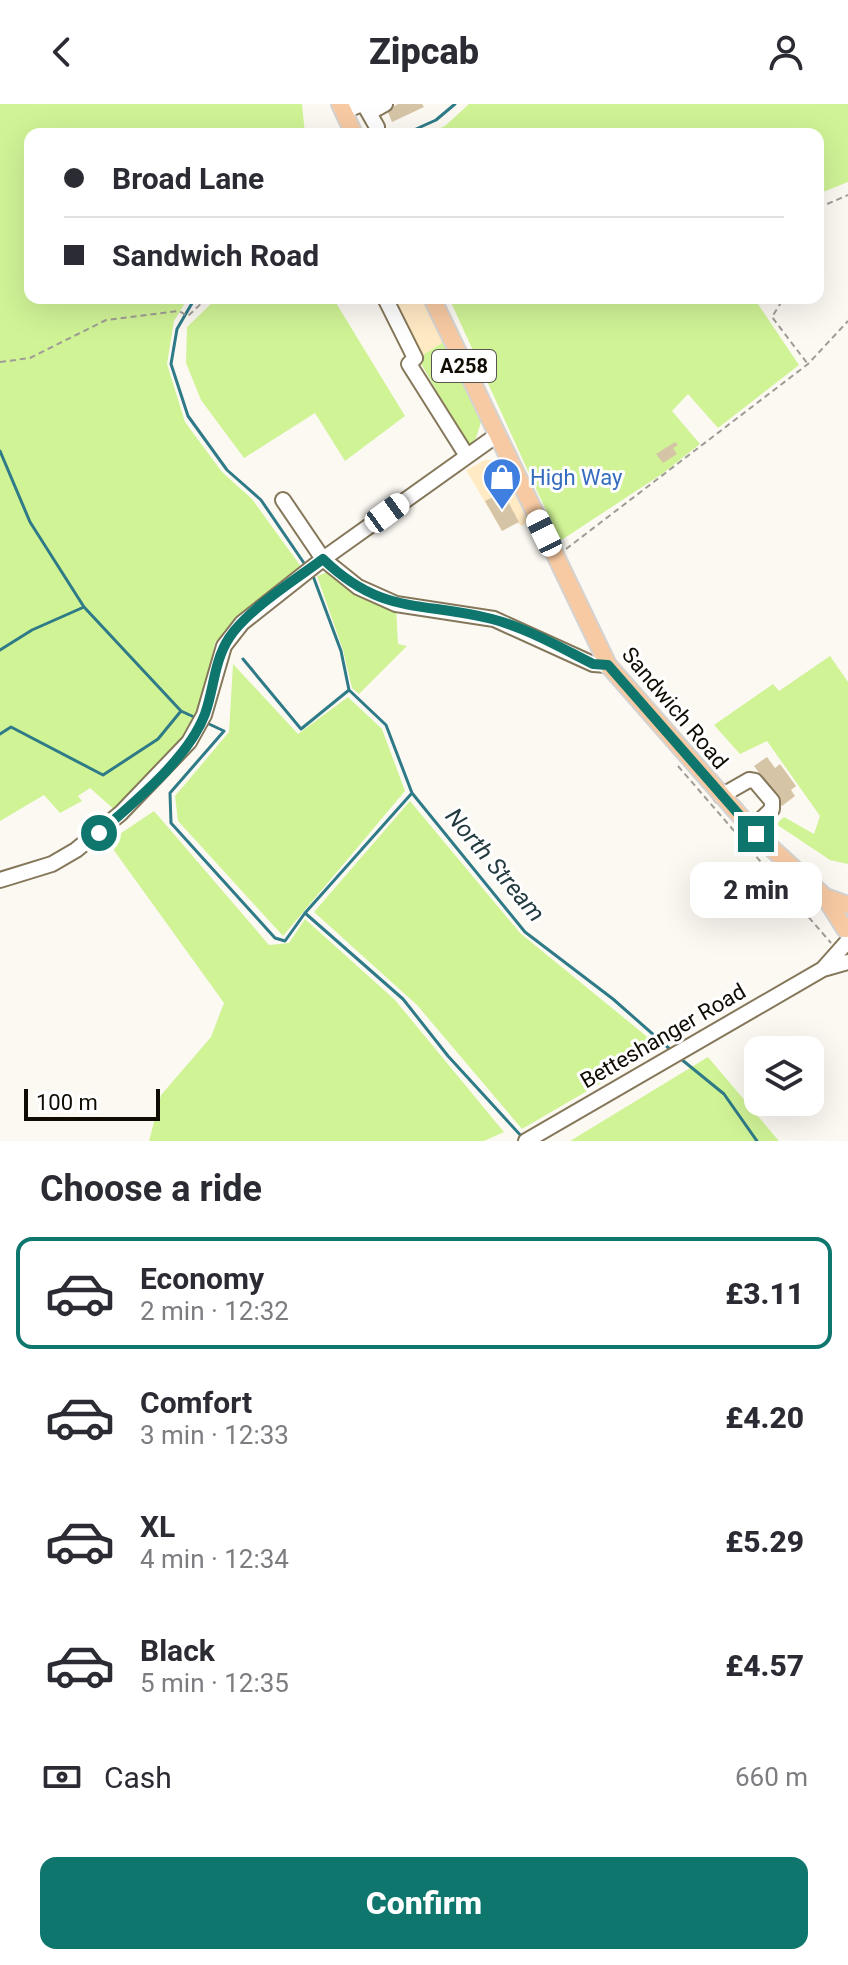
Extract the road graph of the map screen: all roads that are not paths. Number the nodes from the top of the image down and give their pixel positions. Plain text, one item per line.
1 (385, 104) edge
2 (354, 108) edge
3 (377, 128) edge
4 (388, 304) edge
5 (435, 304) edge
6 (497, 435) junction
7 (467, 456) junction
8 (283, 500) dead end
9 (314, 566) junction
10 (608, 665) junction
11 (721, 796) junction
12 (751, 829) junction
13 (0, 880) edge
14 (825, 897) junction
15 (848, 905) edge
16 (844, 936) edge
17 (848, 962) edge
18 (823, 969) junction
19 (532, 1137) edge

1 - 2 street
2 - 3 street
4 - 7 street
5 - 6 main road, Sandwich Road / A258
6 - 7 street
6 - 10 main road, Sandwich Road / A258
7 - 9 street
8 - 9 street
9 - 10 street
9 - 13 street
10 - 11 main road, Sandwich Road / A258
11 - 12 main road, Sandwich Road / A258
11 - 12 street
12 - 14 main road, Sandwich Road / A258
14 - 15 main road, Sandwich Road / A258
14 - 16 main road, Sandwich Road / A258
16 - 18 street, Betteshanger Road
17 - 18 street, Betteshanger Road
18 - 19 street, Betteshanger Road

